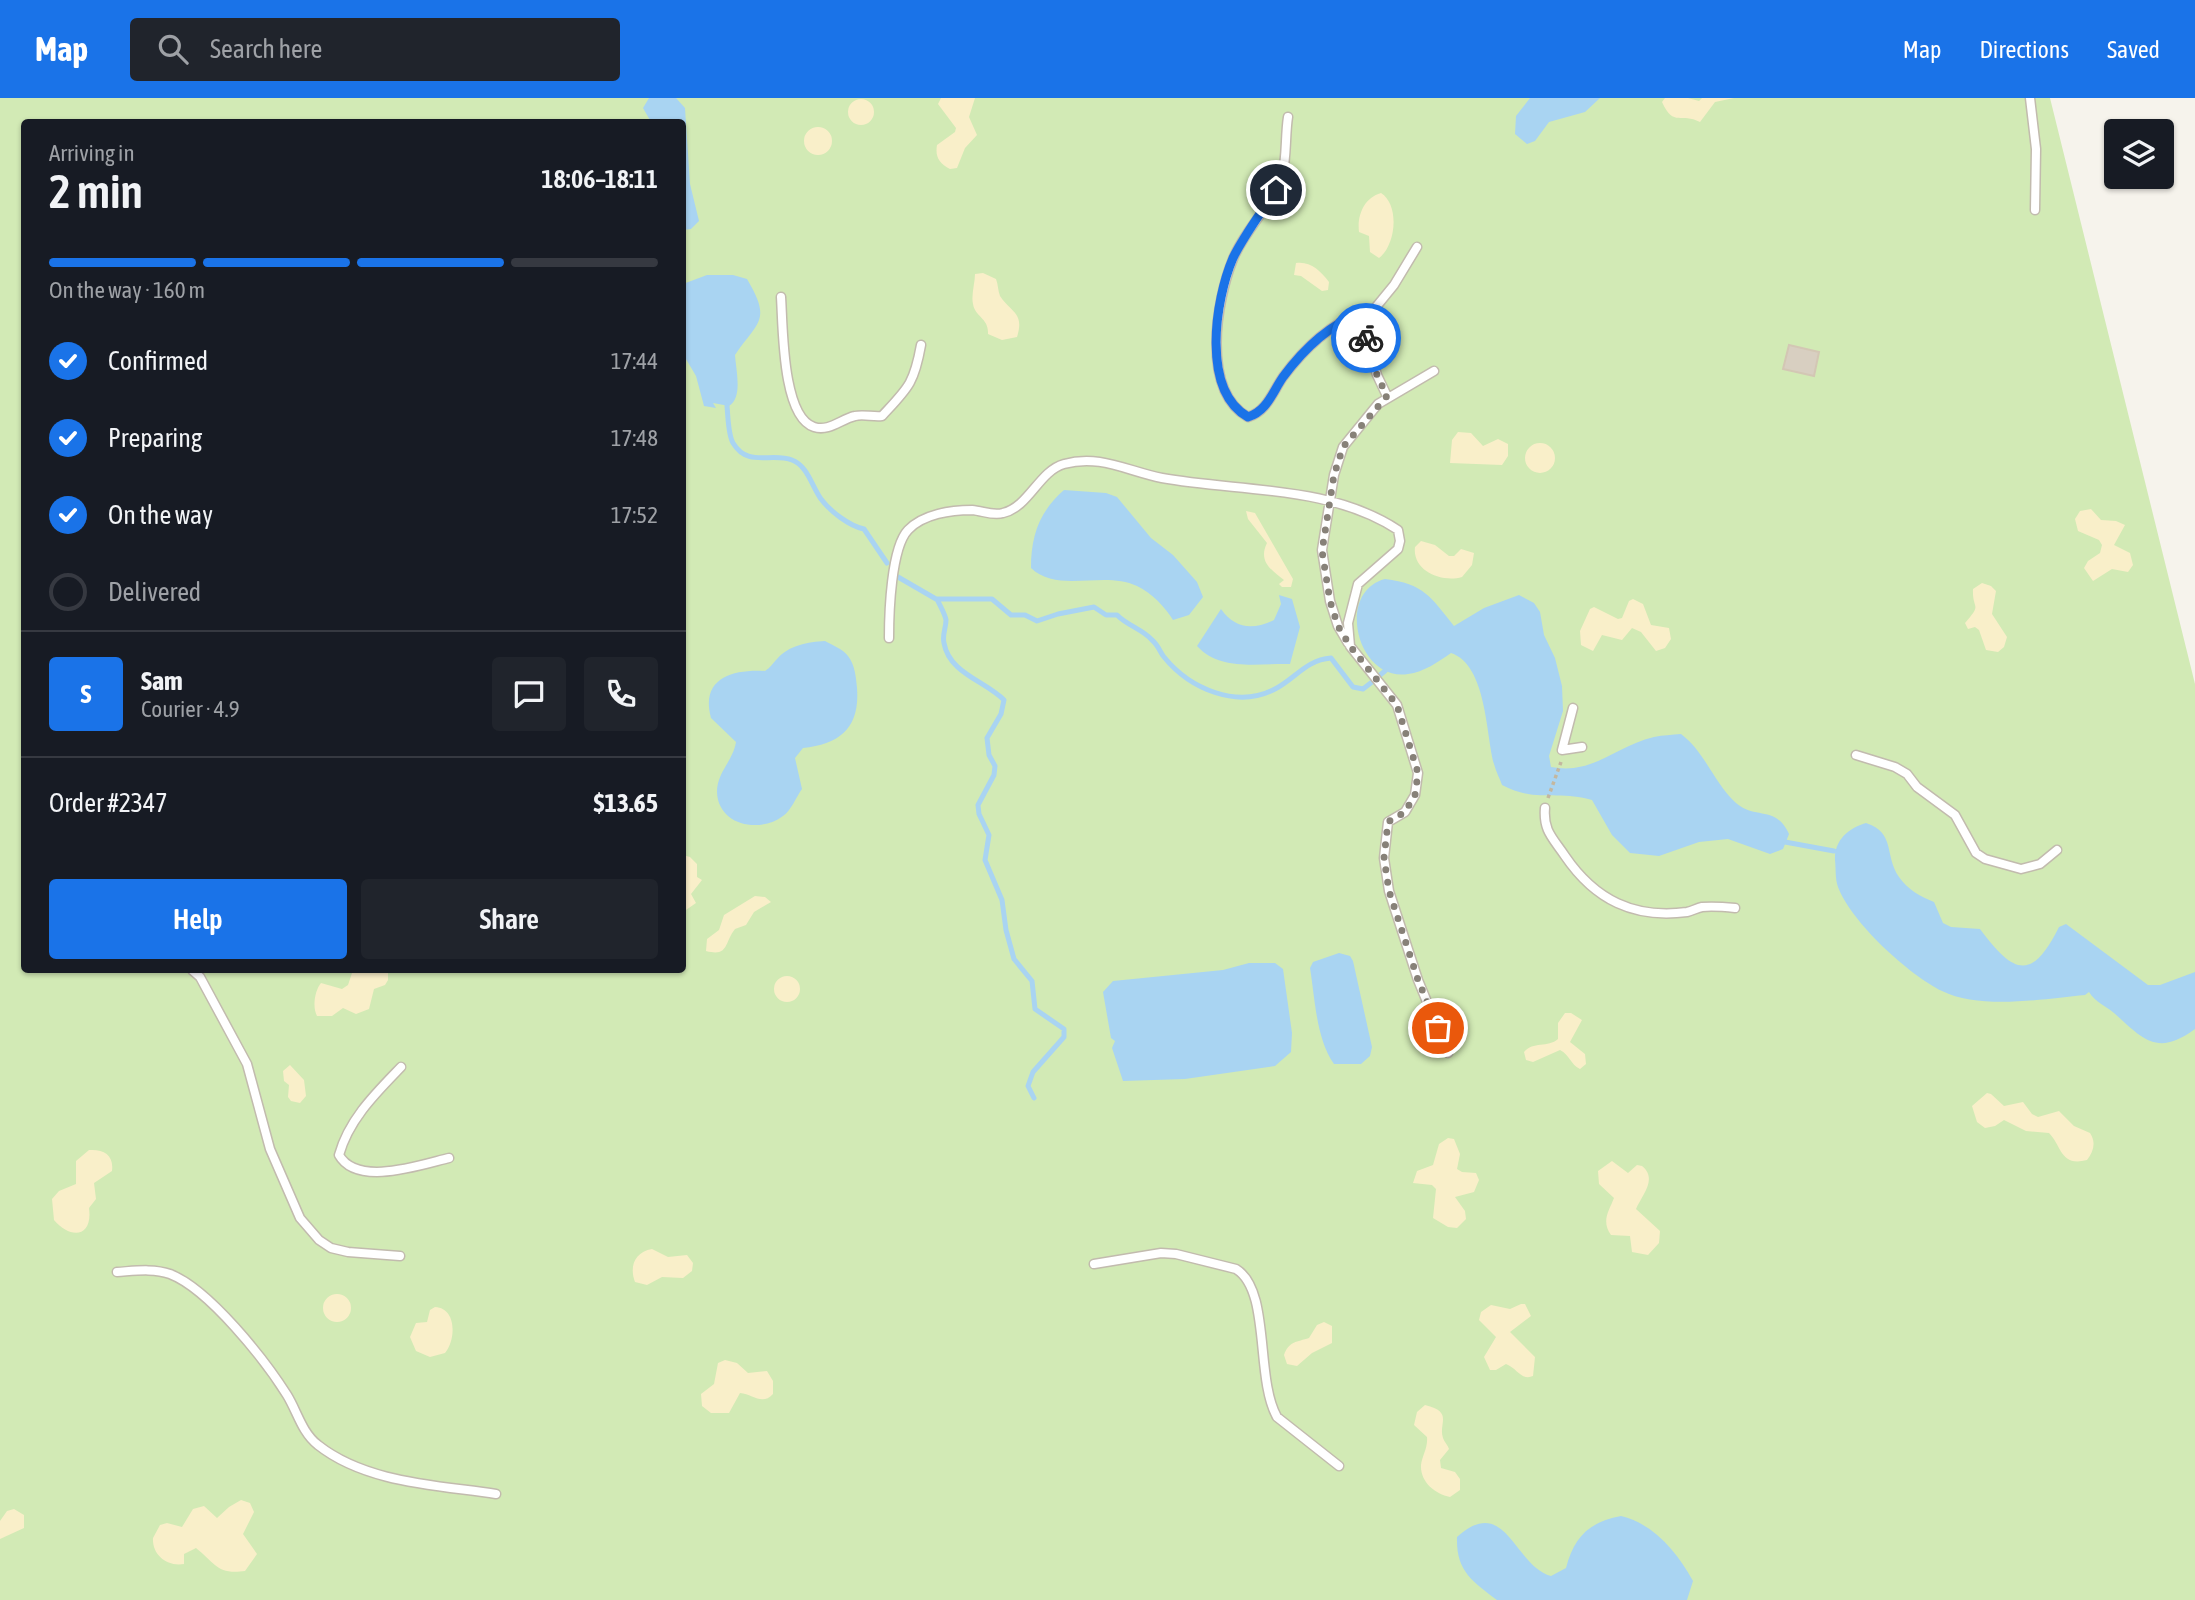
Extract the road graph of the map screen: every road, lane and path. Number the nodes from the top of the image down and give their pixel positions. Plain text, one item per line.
1 (2030, 98) edge
2 (1288, 117) dead end
3 (2035, 210) dead end
4 (1417, 247) dead end
5 (780, 297) dead end
6 (1367, 318) junction
7 (922, 345) dead end
8 (1434, 371) dead end
9 (1387, 396) junction
10 (1331, 502) junction
11 (889, 638) dead end
12 (1350, 646) junction
13 (1573, 708) dead end
14 (1582, 747) dead end
15 (1856, 755) dead end
16 (1563, 757) dead end
17 (1545, 808) joint
18 (2057, 850) dead end
19 (1735, 908) dead end
20 (195, 973) edge
21 (1448, 1053) dead end
22 (401, 1067) dead end
23 (449, 1158) dead end
24 (400, 1256) dead end
25 (1094, 1264) dead end
26 (117, 1272) dead end
27 (1339, 1466) dead end
28 (496, 1494) dead end

1 - 3 lane
2 - 6 lane
4 - 6 lane
5 - 7 lane
6 - 9 lane
8 - 9 lane
9 - 10 lane
10 - 11 lane
10 - 12 lane
10 - 12 lane
12 - 21 lane
13 - 14 lane
15 - 18 lane
16 - 17 path
17 - 19 lane
20 - 24 lane
22 - 23 lane
25 - 27 lane
26 - 28 lane

